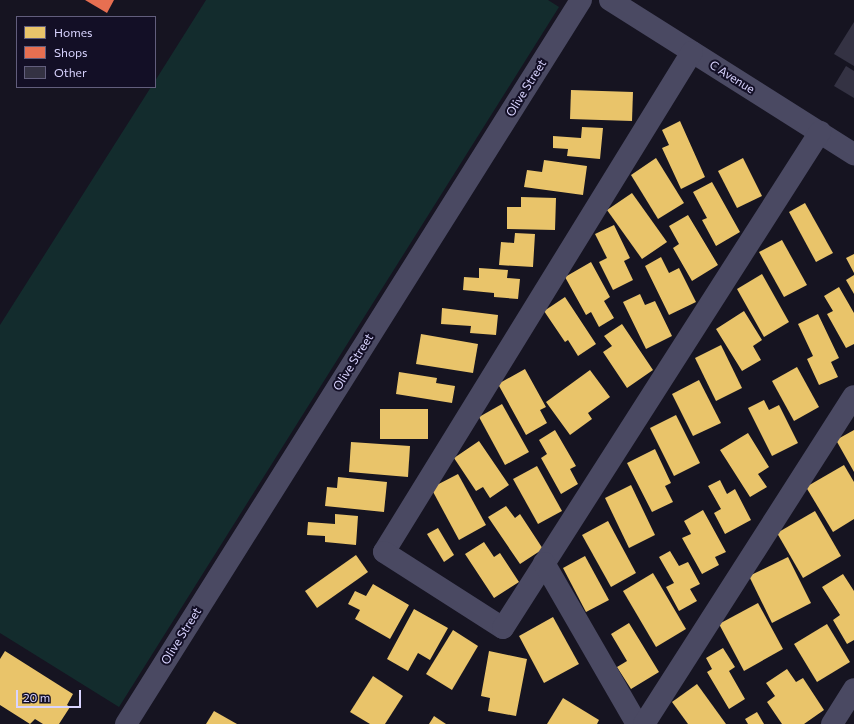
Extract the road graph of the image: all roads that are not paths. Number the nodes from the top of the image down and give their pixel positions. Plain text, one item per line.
1 (581, 0) edge
2 (610, 0) edge
3 (692, 52) junction
4 (820, 132) junction
5 (854, 154) edge
6 (854, 396) edge
7 (544, 563) junction
8 (854, 689) edge
9 (126, 724) edge
10 (637, 724) edge
11 (644, 724) edge
12 (832, 724) edge

1 - 9 street, Olive Street
2 - 3 street, C Avenue
3 - 4 street, C Avenue
3 - 7 street
4 - 5 street, C Avenue
4 - 7 street
6 - 11 street
7 - 10 street
8 - 12 street

